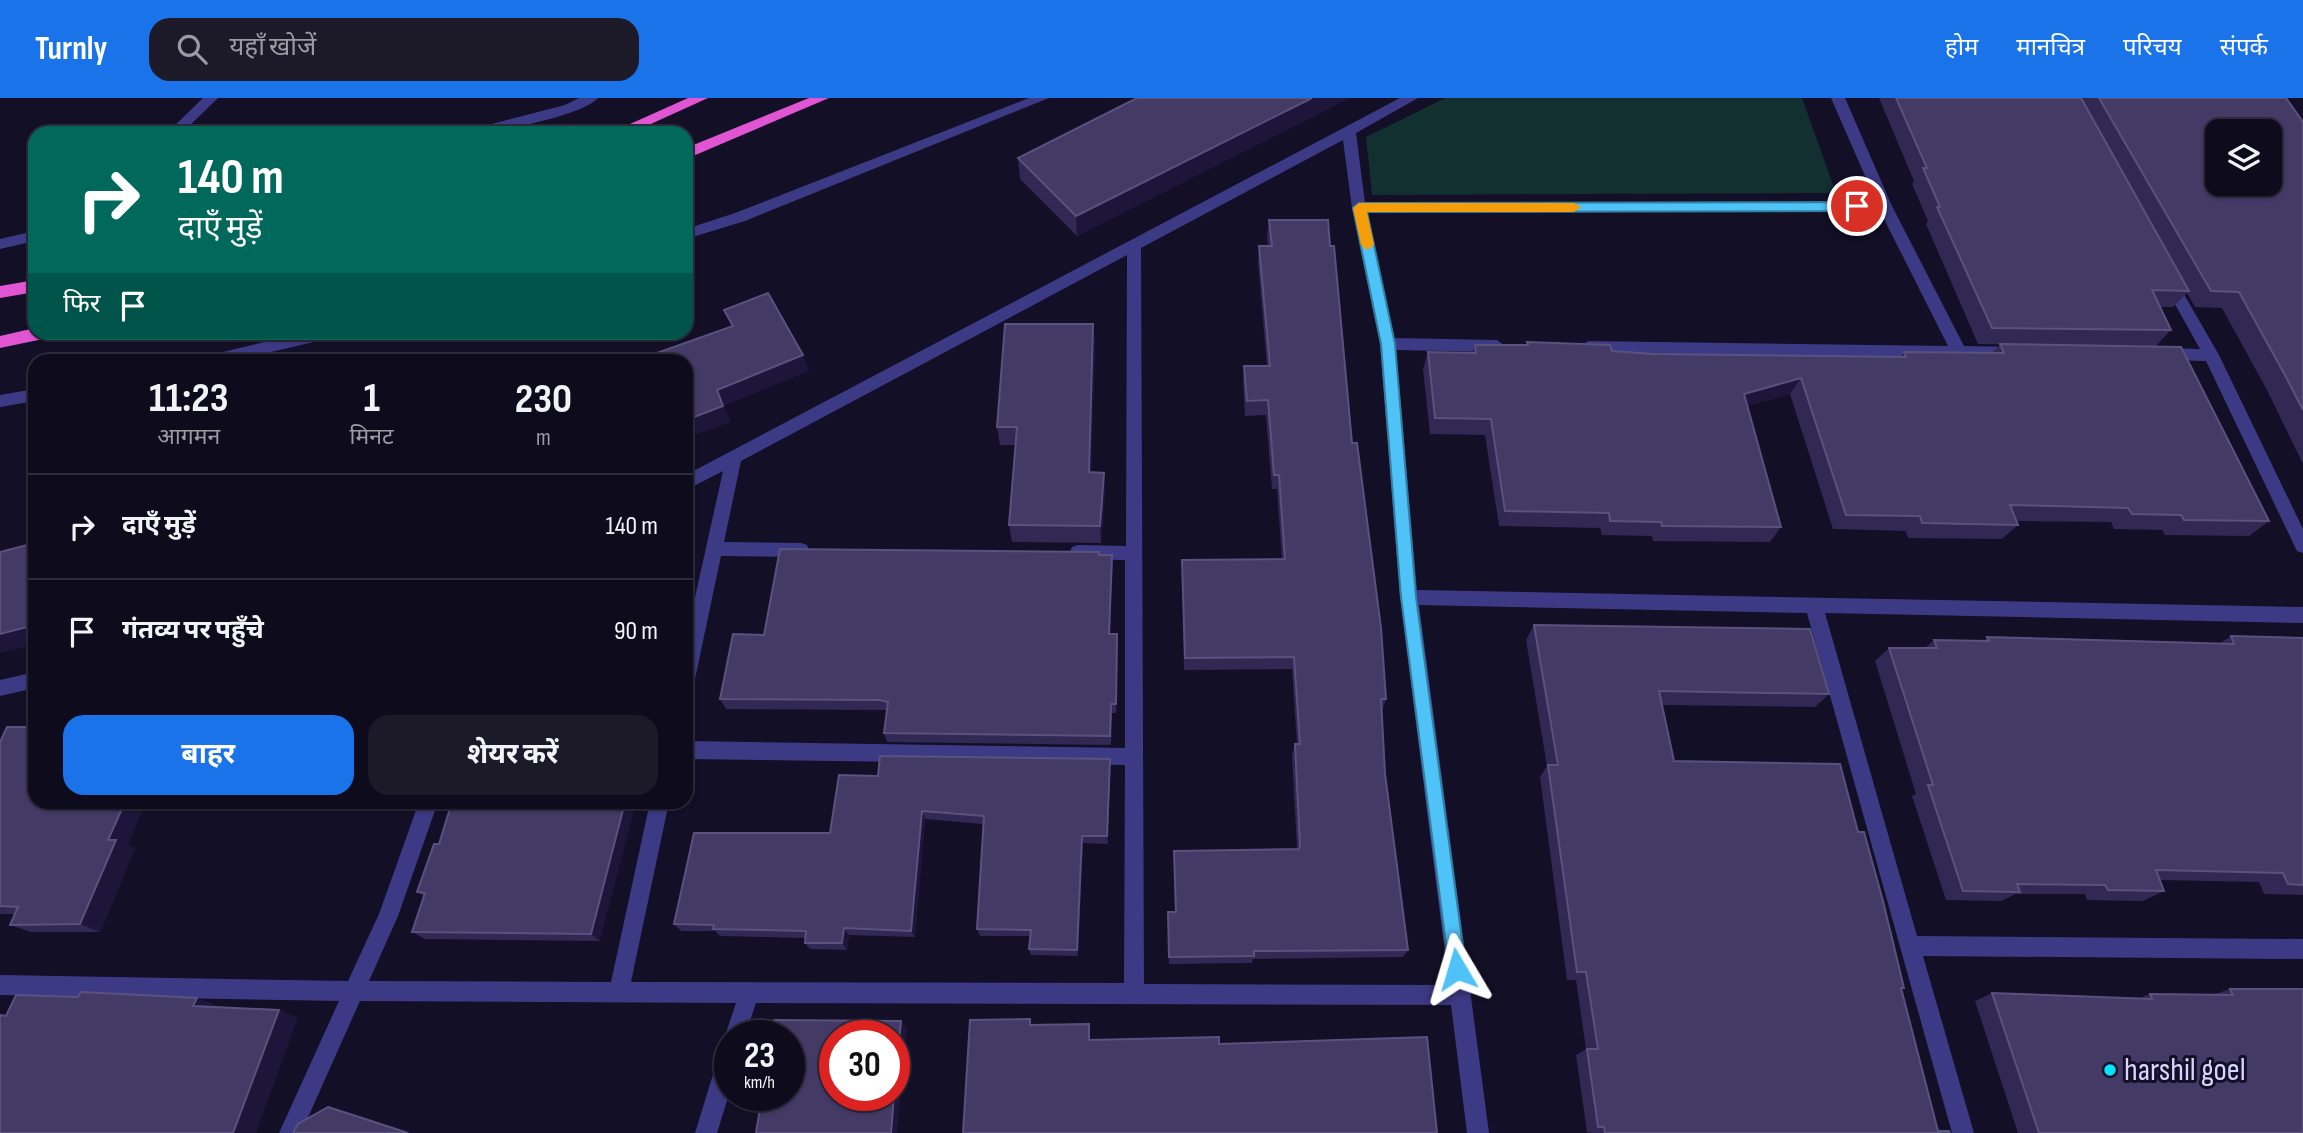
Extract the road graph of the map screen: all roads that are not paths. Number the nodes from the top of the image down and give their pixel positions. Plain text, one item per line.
1 (211, 98) edge
2 (591, 98) edge
3 (702, 98) edge
4 (821, 98) edge
5 (1042, 98) edge
6 (1411, 98) edge
7 (1839, 98) edge
8 (181, 126) edge
9 (500, 126) edge
10 (634, 126) edge
11 (1349, 131) junction
12 (693, 150) edge
13 (1885, 206) junction
14 (1359, 208) junction
15 (693, 232) edge
16 (28, 238) edge
17 (0, 244) edge
18 (1134, 245) junction
19 (2158, 262) edge
20 (28, 287) edge
21 (0, 292) edge
22 (28, 337) edge
23 (298, 340) edge
24 (0, 342) edge
25 (1388, 344) junction
26 (1514, 346) edge
27 (1569, 347) edge
28 (1959, 352) junction
29 (2029, 353) edge
30 (240, 354) edge
31 (2141, 354) edge
32 (2211, 355) junction
33 (28, 396) edge
34 (0, 401) edge
35 (734, 458) junction
36 (693, 479) edge
37 (2303, 546) edge
38 (714, 550) junction
39 (812, 550) edge
40 (1064, 552) edge
41 (1134, 553) junction
42 (1409, 597) junction
43 (1814, 605) junction
44 (2303, 615) edge
45 (693, 647) edge
46 (28, 682) edge
47 (0, 688) edge
48 (693, 750) edge
49 (1134, 757) junction
50 (426, 809) edge
51 (658, 809) edge
52 (1911, 946) junction
53 (2303, 949) edge
54 (0, 985) edge
55 (354, 991) junction
56 (619, 992) junction
57 (749, 993) junction
58 (1134, 994) junction
59 (1461, 995) junction
60 (741, 1020) edge
61 (714, 1107) edge
62 (290, 1133) edge
63 (706, 1133) edge
64 (1478, 1133) edge
65 (1963, 1133) edge

1 - 8 street
2 - 9 street
3 - 10 highway
4 - 12 highway
5 - 15 street
6 - 11 street
7 - 13 street
11 - 14 street
11 - 18 street
13 - 14 street
13 - 28 street
14 - 25 street
16 - 17 street
18 - 35 street
18 - 41 street
19 - 32 street
20 - 21 highway
22 - 24 highway
23 - 30 street
25 - 26 street
25 - 42 street
27 - 28 street
28 - 29 street
31 - 32 street
32 - 37 street
33 - 34 street
35 - 36 street
35 - 38 street
38 - 39 street
38 - 45 street
40 - 41 street
41 - 49 street
42 - 43 street
42 - 59 street
43 - 44 street
43 - 52 street
46 - 47 street
48 - 49 street
49 - 58 street
50 - 55 street
51 - 56 street
52 - 53 street
52 - 65 street
54 - 55 street
55 - 56 street
55 - 62 street
56 - 57 street
57 - 58 street
57 - 60 street
58 - 59 street
59 - 64 street
61 - 63 street

